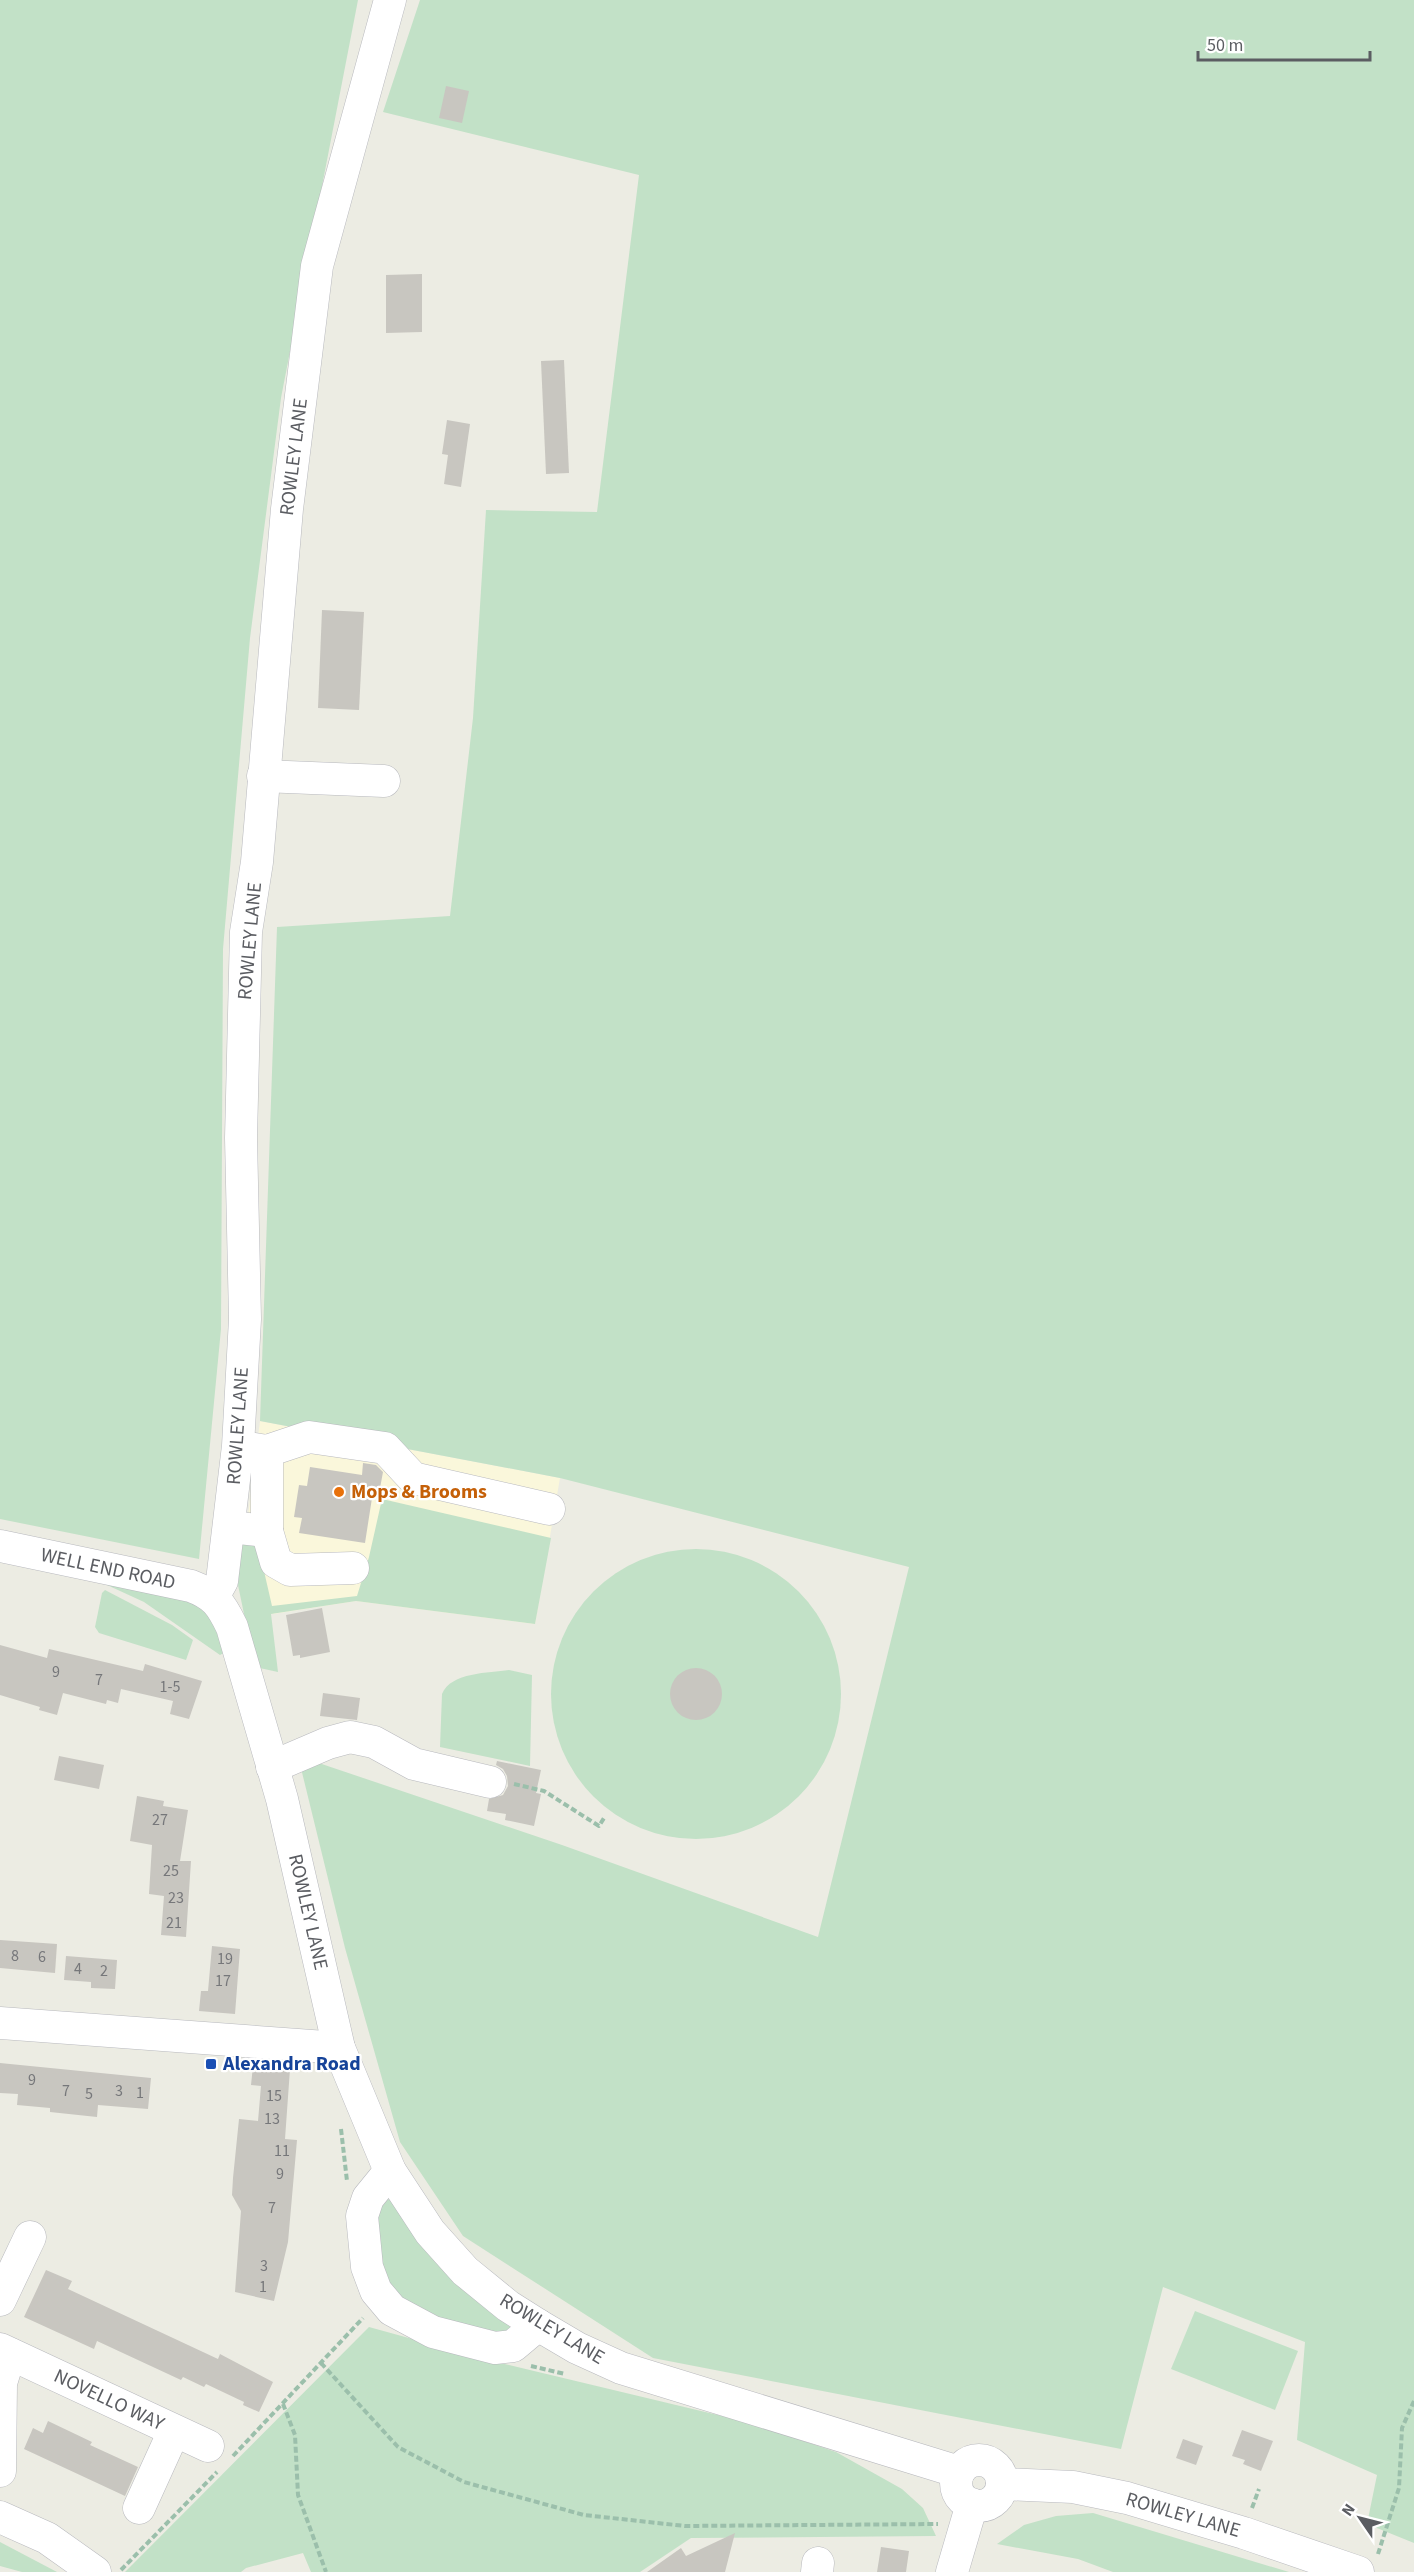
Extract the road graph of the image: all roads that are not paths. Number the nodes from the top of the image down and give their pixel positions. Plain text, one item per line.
1 (390, 0) edge
2 (263, 776) junction
3 (384, 782) dead end
4 (253, 1448) junction
5 (549, 1509) dead end
6 (230, 1527) junction
7 (267, 1531) junction
8 (0, 1546) edge
9 (352, 1568) dead end
10 (213, 1597) junction
11 (272, 1767) junction
12 (490, 1782) road end
13 (0, 2023) edge
14 (339, 2048) junction
15 (390, 2171) junction
16 (30, 2237) dead end
17 (0, 2300) edge
18 (538, 2325) junction
19 (5, 2352) edge
20 (174, 2431) junction
21 (218, 2460) road end
22 (0, 2471) edge
23 (959, 2472) junction
24 (1002, 2484) junction
25 (139, 2508) dead end
26 (968, 2516) junction
27 (0, 2517) edge
28 (1367, 2567) edge
29 (95, 2572) edge
30 (952, 2572) edge

1 - 2 street, ROWLEY LANE
2 - 3 street
2 - 4 street, ROWLEY LANE
4 - 5 street
4 - 6 street, ROWLEY LANE
4 - 7 street
6 - 7 street
6 - 10 street, ROWLEY LANE
7 - 9 street
8 - 10 street, WELL END ROAD
10 - 11 street, ROWLEY LANE
11 - 12 street
11 - 14 street, ROWLEY LANE
13 - 14 street
14 - 15 street, ROWLEY LANE
15 - 18 street, ROWLEY LANE
15 - 18 street
16 - 17 street
18 - 23 street, ROWLEY LANE
19 - 20 street, NOVELLO WAY
19 - 22 street, NOVELLO WAY
20 - 21 street, NOVELLO WAY
20 - 25 street
23 - 24 street
23 - 26 street
24 - 26 street
24 - 28 street, ROWLEY LANE
26 - 30 street
27 - 29 street

